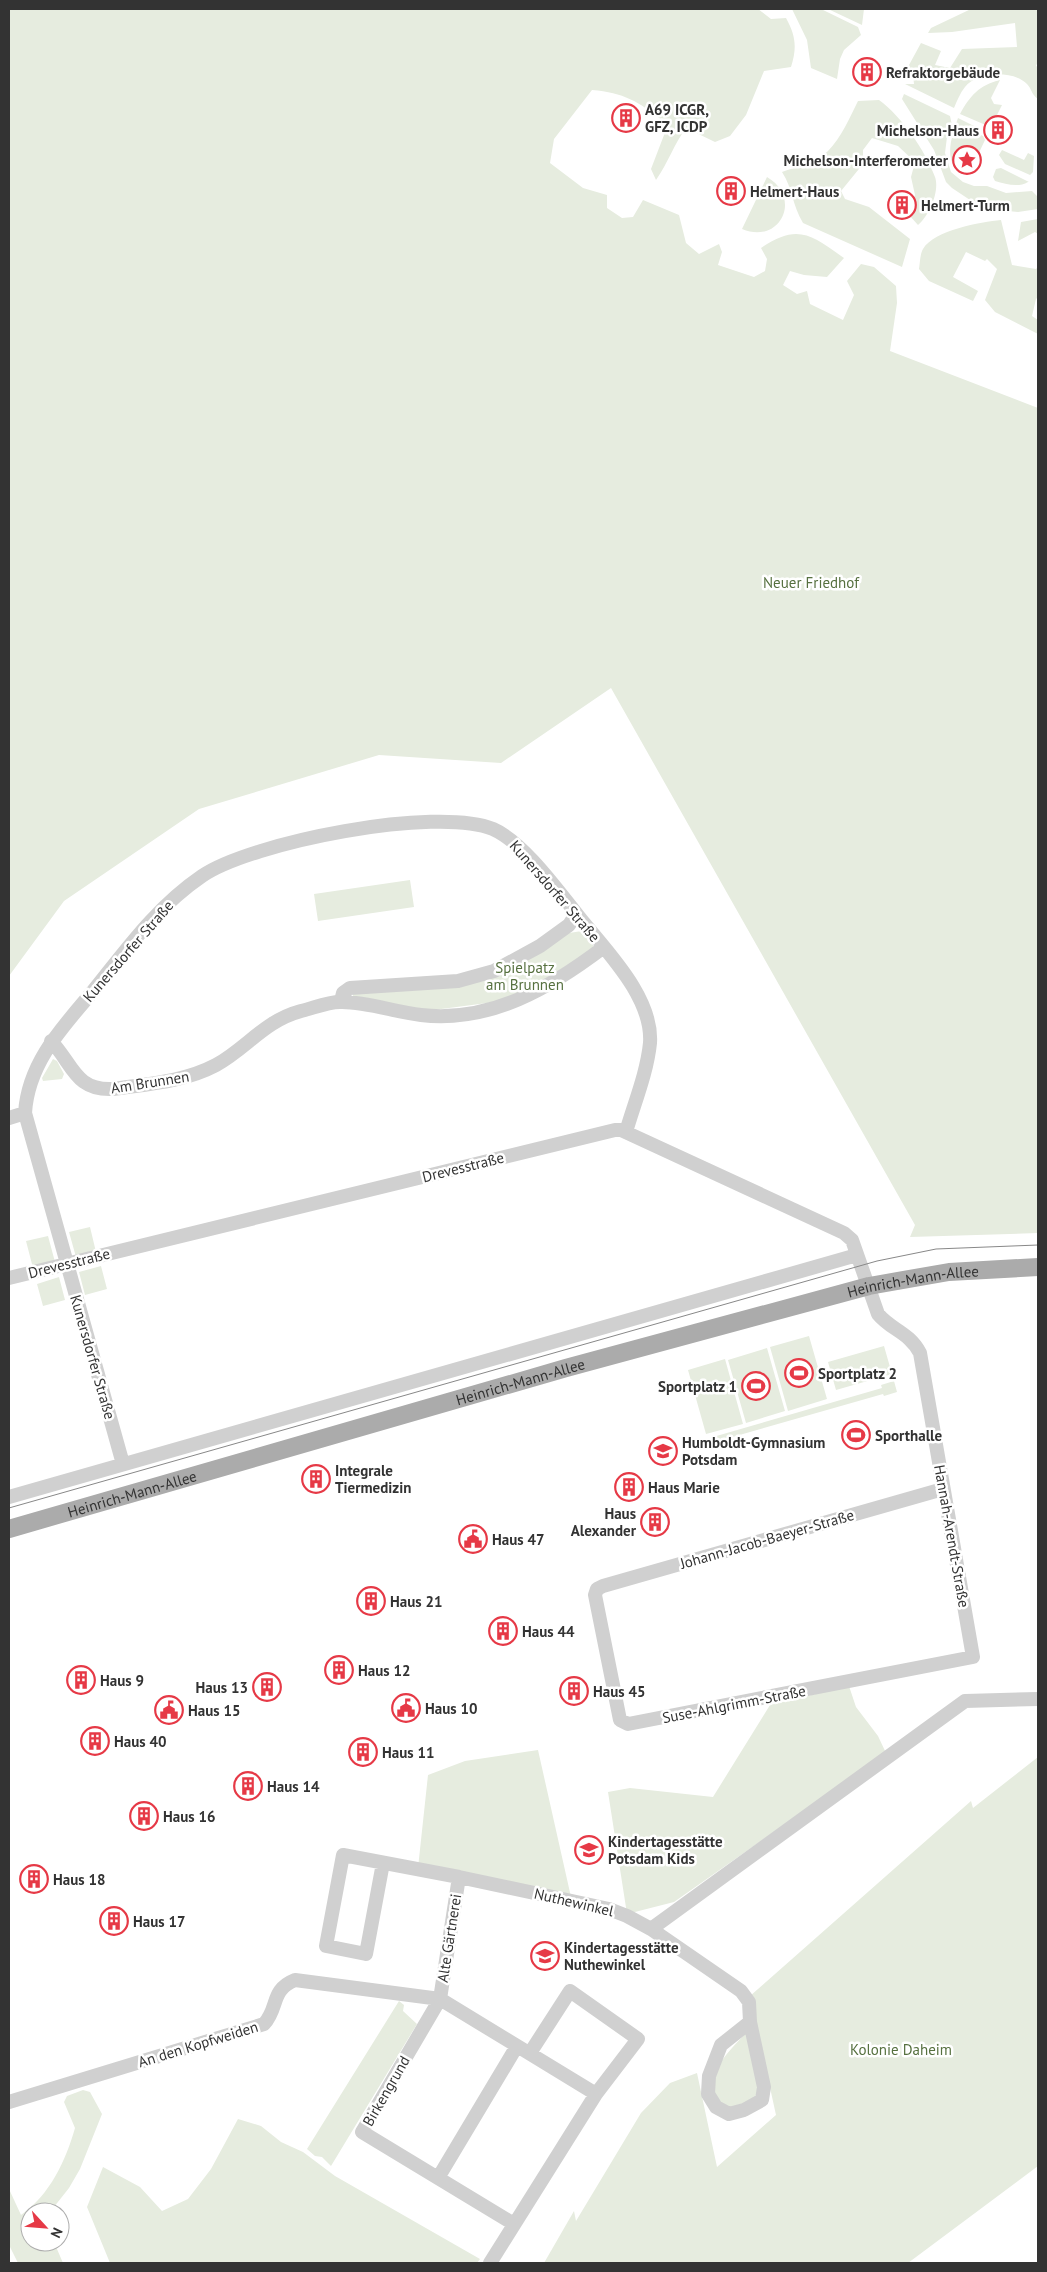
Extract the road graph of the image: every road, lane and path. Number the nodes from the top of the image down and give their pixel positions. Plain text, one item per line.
1 (576, 914) junction
2 (604, 947) junction
3 (341, 1001) junction
4 (51, 1041) junction
5 (25, 1113) junction
6 (9, 1118) edge
7 (626, 1132) junction
8 (857, 1255) junction
9 (67, 1263) junction
10 (1038, 1267) edge
11 (9, 1278) edge
12 (869, 1286) junction
13 (123, 1464) junction
14 (943, 1488) junction
15 (9, 1497) edge
16 (9, 1529) edge
17 (595, 1595) joint
18 (973, 1657) joint
19 (1038, 1699) edge
20 (383, 1863) junction
21 (459, 1877) junction
22 (651, 1929) junction
23 (440, 1999) junction
24 (750, 2022) junction
25 (517, 2046) junction
26 (530, 2053) junction
27 (596, 2094) junction
28 (9, 2102) edge
29 (438, 2178) junction
30 (514, 2224) junction
31 (490, 2263) edge

1 - 2 street, Kunersdorfer Straße
1 - 3 street, Am Brunnen
1 - 4 street, Kunersdorfer Straße
2 - 3 street, Am Brunnen
2 - 7 street, Kunersdorfer Straße
3 - 4 street, Am Brunnen
4 - 5 street, Kunersdorfer Straße
5 - 6 street
5 - 9 street, Kunersdorfer Straße
7 - 8 street, Drevesstraße
7 - 9 street, Drevesstraße
8 - 12 street, Drevesstraße
8 - 13 street, Heinrich-Mann-Allee
9 - 11 street, Drevesstraße
9 - 13 street, Kunersdorfer Straße
10 - 12 main road, Heinrich-Mann-Allee
12 - 14 street, Hannah-Arendt-Straße
12 - 16 main road, Heinrich-Mann-Allee
13 - 15 street, Heinrich-Mann-Allee
14 - 17 street, Johann-Jacob-Baeyer-Straße
14 - 18 street, Hannah-Arendt-Straße
17 - 18 street, Suse-Ahlgrimm-Straße
19 - 22 street
20 - 20 street, Nuthewinkel
20 - 21 street, Nuthewinkel
21 - 22 street, Nuthewinkel
21 - 23 street, Alte Gärtnerei
22 - 24 street, Nuthewinkel
23 - 25 street, An den Kopfweiden
23 - 28 street, An den Kopfweiden
23 - 29 street, Birkengrund
24 - 24 street, Nuthewinkel
25 - 26 street, An den Kopfweiden
25 - 29 street
26 - 27 street, An den Kopfweiden
26 - 27 street
27 - 30 street
29 - 30 street, Birkengrund
30 - 31 street

